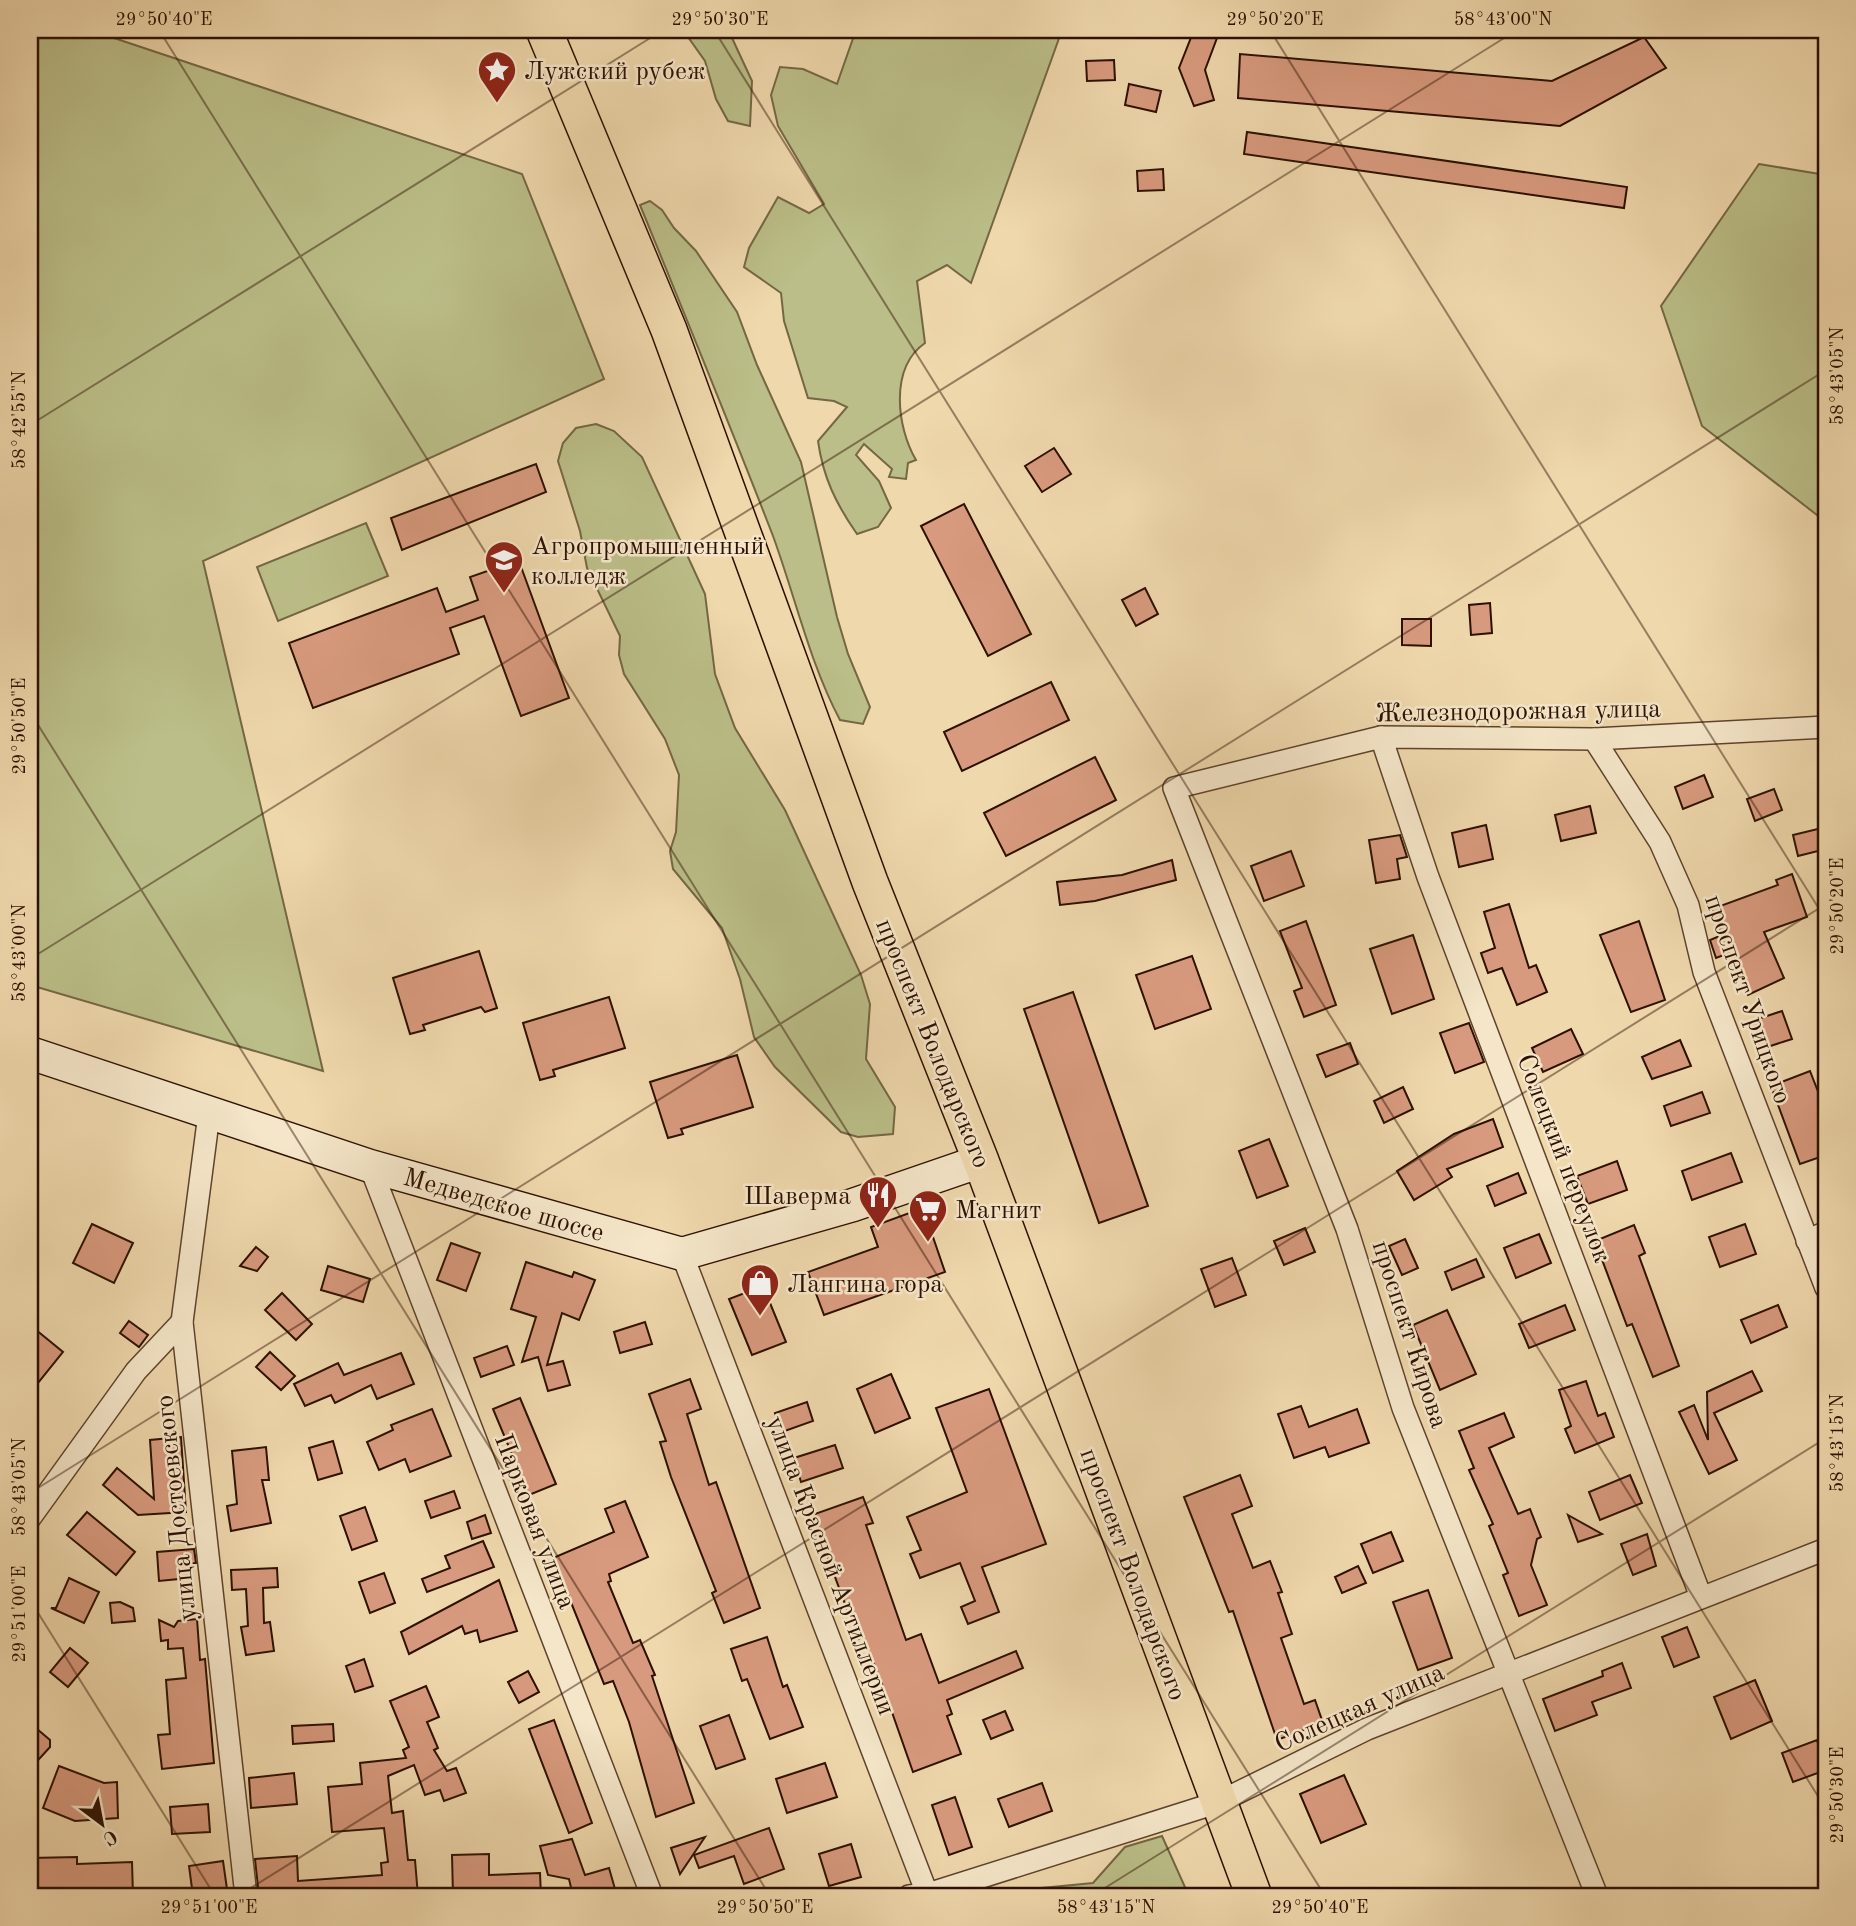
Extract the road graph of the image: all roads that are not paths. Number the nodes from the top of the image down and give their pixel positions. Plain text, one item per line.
1 (544, 30) edge
2 (1826, 727) edge
3 (1381, 737) junction
4 (1594, 739) junction
5 (1174, 788) joint
6 (30, 1053) edge
7 (209, 1114) junction
8 (981, 1161) junction
9 (370, 1166) junction
10 (1817, 1237) edge
11 (682, 1254) junction
12 (1826, 1288) edge
13 (182, 1322) junction
14 (30, 1518) edge
15 (1826, 1549) edge
16 (1701, 1597) junction
17 (1509, 1673) junction
18 (1219, 1802) junction
19 (246, 1896) edge
20 (652, 1896) edge
21 (922, 1896) edge
22 (1254, 1896) edge
23 (1597, 1896) edge

1 - 8 main road, проспект Володарского
2 - 4 street, Железнодорожная улица
3 - 4 street, Железнодорожная улица
3 - 5 street, Железнодорожная улица
3 - 16 street, Солецкий переулок
4 - 10 street, проспект Урицкого
5 - 17 street, проспект Кирова
6 - 7 main road, Медведское шоссе
7 - 9 main road, Медведское шоссе
7 - 13 street, улица Достоевского
8 - 11 main road
8 - 18 main road, проспект Володарского
9 - 11 main road, Медведское шоссе
9 - 20 street, Парковая улица
10 - 12 street, проспект Урицкого
11 - 21 street, улица Красной Артиллерии
13 - 14 street
13 - 19 street, улица Достоевского
15 - 16 street, Солецкая улица
16 - 17 street, Солецкая улица
17 - 18 street, Солецкая улица
17 - 23 street, проспект Кирова
18 - 21 street, Солецкая улица
18 - 22 main road, проспект Володарского

